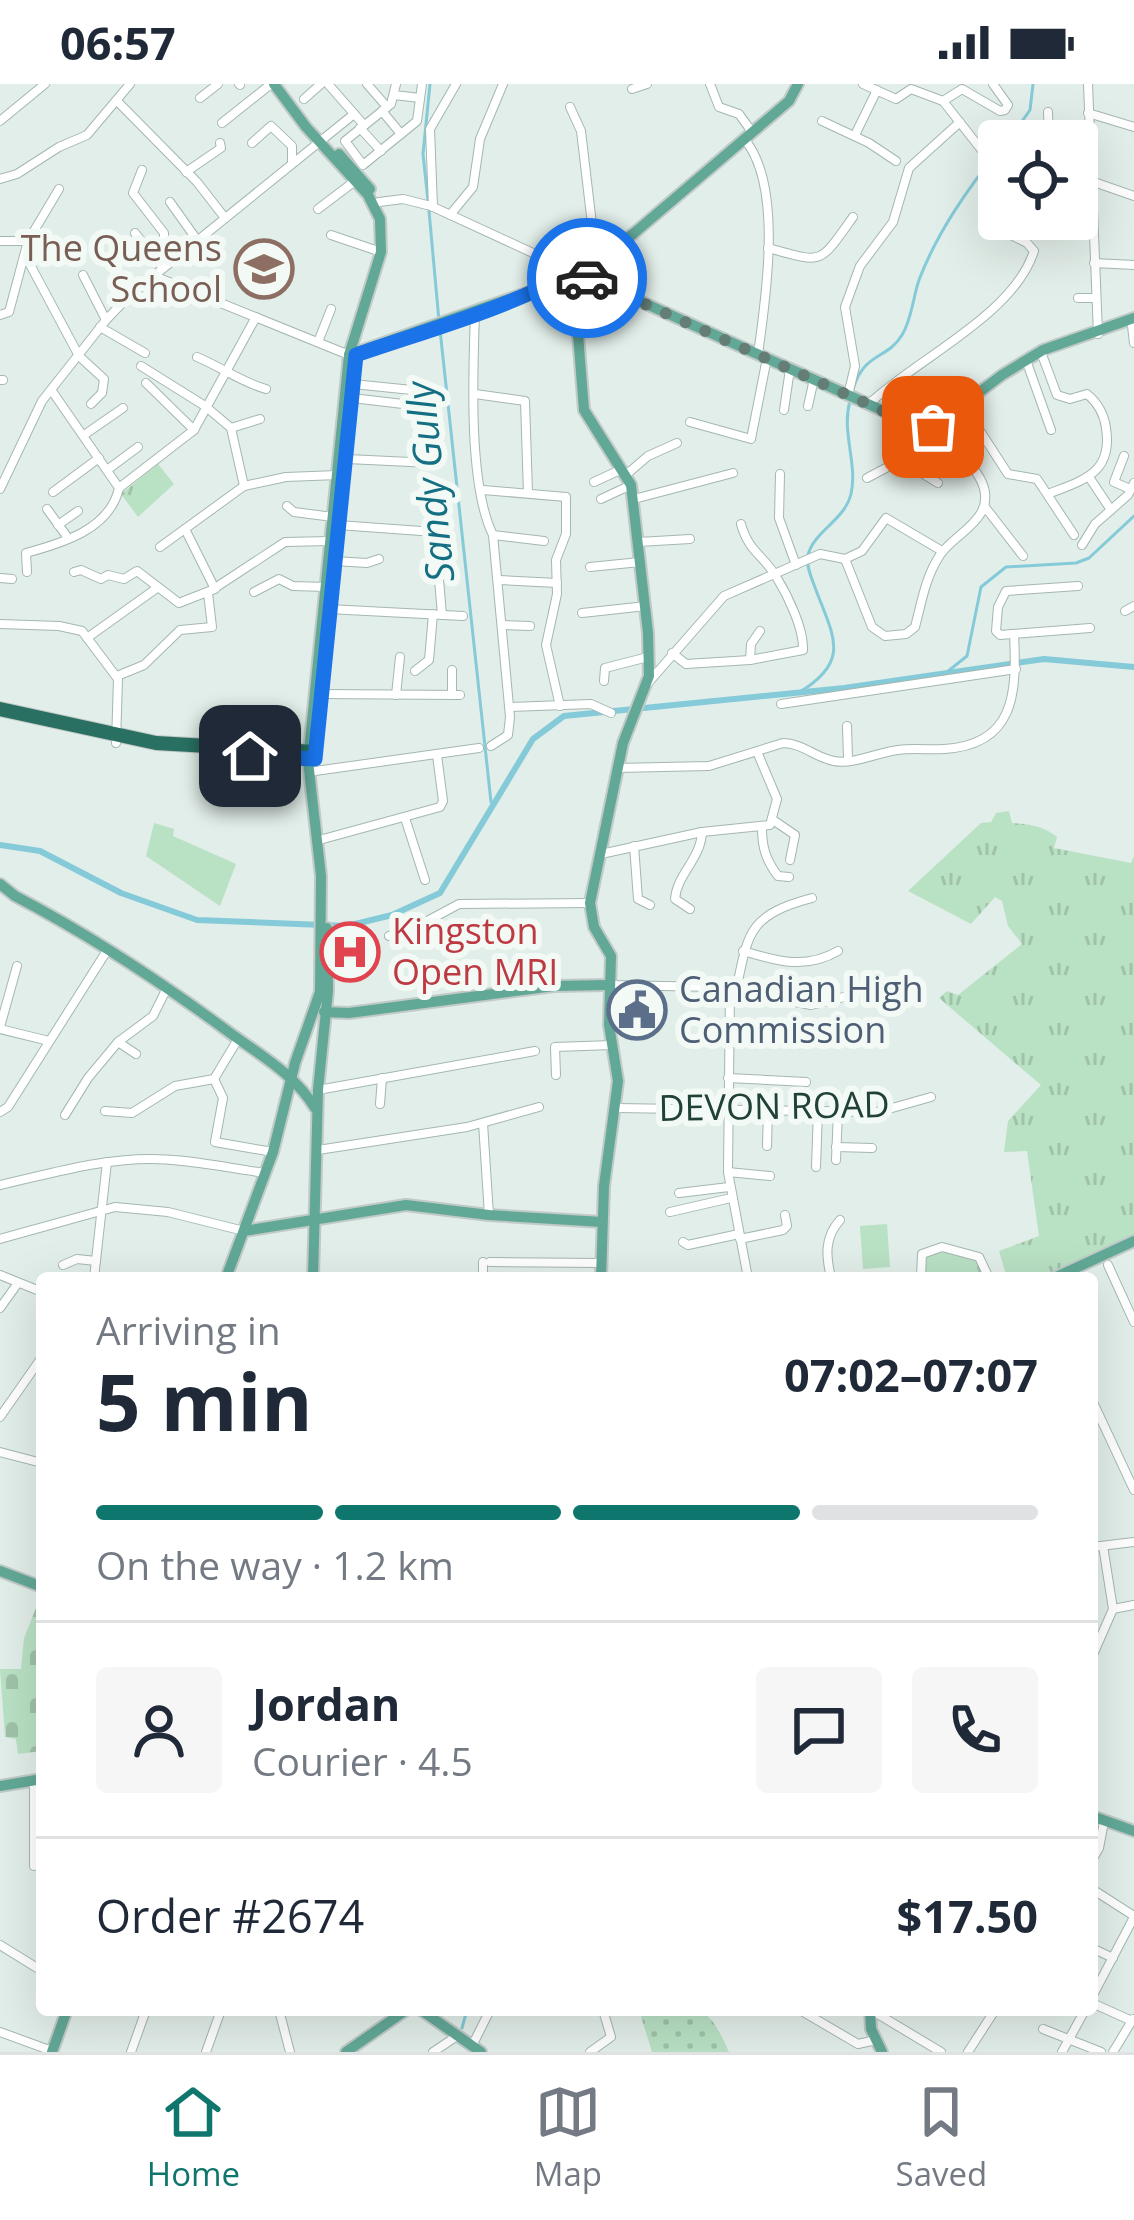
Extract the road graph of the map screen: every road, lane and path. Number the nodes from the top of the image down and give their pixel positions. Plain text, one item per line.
1 (45, 84) edge
2 (130, 84) edge
3 (218, 84) edge
4 (272, 84) edge
5 (283, 84) edge
6 (324, 84) edge
7 (367, 84) edge
8 (422, 84) edge
9 (456, 84) edge
10 (503, 84) edge
11 (647, 84) edge
12 (710, 84) edge
13 (797, 84) edge
14 (863, 84) edge
15 (993, 84) edge
16 (1088, 84) edge
17 (395, 89) edge
18 (632, 89) dead end
19 (877, 90) junction
20 (200, 98) dead end
21 (420, 98) junction
22 (304, 99) dead end
23 (0, 101) edge
24 (117, 101) junction
25 (943, 101) junction
26 (570, 107) dead end
27 (385, 109) junction
28 (1048, 112) dead end
29 (10, 113) junction
30 (1088, 113) junction
31 (354, 114) junction
32 (1048, 120) edge
33 (1088, 120) edge
34 (822, 121) dead end
35 (0, 122) edge
36 (960, 122) junction
37 (222, 123) dead end
38 (362, 126) junction
39 (1134, 127) edge
40 (401, 134) junction
41 (855, 135) junction
42 (748, 136) junction
43 (322, 141) junction
44 (220, 143) dead end
45 (252, 143) dead end
46 (978, 143) edge
47 (381, 151) junction
48 (896, 160) dead end
49 (292, 165) junction
50 (142, 170) dead end
51 (186, 172) junction
52 (0, 179) edge
53 (355, 182) junction
54 (1098, 184) edge
55 (59, 188) dead end
56 (1134, 196) edge
57 (170, 202) dead end
58 (380, 202) junction
59 (432, 206) junction
60 (319, 209) dead end
61 (450, 214) junction
62 (225, 218) junction
63 (850, 222) dead end
64 (135, 233) dead end
65 (332, 235) dead end
66 (197, 240) junction
67 (1022, 240) edge
68 (1093, 240) edge
69 (0, 241) edge
70 (28, 241) junction
71 (768, 248) junction
72 (381, 252) junction
73 (152, 254) junction
74 (26, 257) junction
75 (596, 260) junction
76 (1094, 263) junction
77 (1134, 266) edge
78 (164, 268) junction
79 (573, 272) junction
80 (83, 275) dead end
81 (154, 276) junction
82 (20, 278) junction
83 (40, 284) junction
84 (549, 285) junction
85 (1078, 298) dead end
86 (1095, 298) junction
87 (331, 309) dead end
88 (476, 314) junction
89 (0, 315) edge
90 (256, 317) junction
91 (1133, 323) edge
92 (103, 324) junction
93 (1098, 333) junction
94 (318, 342) junction
95 (1134, 343) edge
96 (1040, 352) junction
97 (145, 353) dead end
98 (352, 355) junction
99 (79, 356) junction
100 (762, 356) junction
101 (197, 357) dead end
102 (1026, 360) junction
103 (141, 366) dead end
104 (790, 369) junction
105 (228, 371) junction
106 (814, 379) junction
107 (146, 383) dead end
108 (353, 384) junction
109 (266, 389) dead end
110 (412, 390) dead end
111 (52, 392) junction
112 (475, 394) junction
113 (848, 394) junction
114 (352, 398) junction
115 (91, 404) dead end
116 (403, 404) dead end
117 (869, 404) junction
118 (808, 406) dead end
119 (123, 408) dead end
120 (784, 410) dead end
121 (207, 411) junction
122 (951, 413) junction
123 (260, 419) dead end
124 (690, 422) dead end
125 (231, 428) junction
126 (194, 430) junction
127 (1051, 430) dead end
128 (928, 431) junction
129 (84, 435) junction
130 (431, 439) dead end
131 (677, 443) dead end
132 (138, 448) dead end
133 (1124, 456) dead end
134 (99, 458) junction
135 (346, 459) junction
136 (901, 460) junction
137 (107, 470) junction
138 (734, 473) dead end
139 (779, 474) dead end
140 (338, 475) junction
141 (627, 475) junction
142 (1089, 477) junction
143 (867, 478) dead end
144 (594, 482) dead end
145 (938, 483) dead end
146 (244, 486) junction
147 (1132, 486) edge
148 (119, 488) junction
149 (0, 489) edge
150 (482, 490) junction
151 (53, 492) dead end
152 (528, 493) junction
153 (1048, 494) junction
154 (601, 499) dead end
155 (634, 499) junction
156 (287, 506) dead end
157 (984, 506) junction
158 (47, 509) dead end
159 (1111, 510) junction
160 (78, 512) dead end
161 (336, 521) junction
162 (741, 524) dead end
163 (58, 525) junction
164 (185, 529) junction
165 (1074, 535) dead end
166 (493, 536) junction
167 (68, 538) junction
168 (690, 539) dead end
169 (332, 541) junction
170 (544, 541) dead end
171 (639, 542) junction
172 (1082, 545) dead end
173 (160, 547) dead end
174 (942, 551) junction
175 (1023, 556) dead end
176 (379, 559) dead end
177 (845, 559) junction
178 (334, 561) junction
179 (641, 562) junction
180 (803, 562) junction
181 (590, 567) dead end
182 (27, 572) dead end
183 (74, 572) dead end
184 (776, 575) junction
185 (0, 578) edge
186 (12, 579) dead end
187 (499, 580) junction
188 (556, 583) junction
189 (1078, 586) dead end
190 (326, 587) junction
191 (158, 588) junction
192 (211, 590) junction
193 (254, 592) dead end
194 (646, 606) junction
195 (328, 609) junction
196 (582, 613) dead end
197 (438, 615) junction
198 (463, 616) dead end
199 (0, 624) edge
200 (503, 625) junction
201 (530, 626) dead end
202 (1090, 628) dead end
203 (760, 631) dead end
204 (1014, 634) junction
205 (87, 638) junction
206 (672, 653) junction
207 (400, 657) dead end
208 (648, 657) junction
209 (750, 660) junction
210 (1016, 665) junction
211 (452, 670) dead end
212 (415, 671) dead end
213 (117, 676) junction
214 (604, 681) dead end
215 (645, 689) junction
216 (320, 694) junction
217 (396, 695) junction
218 (781, 704) dead end
219 (560, 706) junction
220 (510, 707) junction
221 (611, 712) dead end
222 (0, 714) edge
223 (847, 726) dead end
224 (117, 739) junction
225 (491, 746) dead end
226 (479, 748) dead end
227 (758, 754) junction
228 (437, 755) junction
229 (848, 759) junction
230 (312, 761) junction
231 (617, 768) junction
232 (405, 818) junction
233 (773, 820) junction
234 (762, 828) junction
235 (702, 832) junction
236 (323, 839) junction
237 (634, 846) junction
238 (600, 854) junction
239 (790, 860) dead end
240 (789, 877) dead end
241 (424, 880) dead end
242 (0, 884) edge
243 (812, 898) dead end
244 (590, 903) junction
245 (650, 905) dead end
246 (690, 909) dead end
247 (324, 911) junction
248 (324, 933) junction
249 (388, 936) dead end
250 (110, 947) junction
251 (743, 951) junction
252 (838, 951) dead end
253 (17, 966) dead end
254 (610, 966) junction
255 (328, 968) junction
256 (554, 986) junction
257 (608, 986) junction
258 (167, 988) junction
259 (733, 990) junction
260 (848, 996) dead end
261 (321, 1012) junction
262 (349, 1013) junction
263 (0, 1028) edge
264 (238, 1039) junction
265 (49, 1041) junction
266 (118, 1042) junction
267 (612, 1045) junction
268 (535, 1051) dead end
269 (136, 1054) dead end
270 (271, 1062) junction
271 (295, 1063) junction
272 (556, 1075) dead end
273 (291, 1078) junction
274 (382, 1078) junction
275 (728, 1078) junction
276 (214, 1079) junction
277 (806, 1082) dead end
278 (318, 1090) junction
279 (931, 1097) dead end
280 (380, 1104) dead end
281 (286, 1106) junction
282 (539, 1107) dead end
283 (616, 1108) junction
284 (727, 1109) junction
285 (768, 1109) junction
286 (818, 1110) junction
287 (317, 1111) junction
288 (838, 1111) junction
289 (0, 1112) edge
290 (105, 1112) dead end
291 (65, 1115) dead end
292 (483, 1123) junction
293 (767, 1146) dead end
294 (836, 1147) junction
295 (872, 1148) dead end
296 (318, 1150) junction
297 (273, 1152) junction
298 (836, 1160) dead end
299 (107, 1162) junction
300 (816, 1167) dead end
301 (728, 1172) junction
302 (266, 1173) junction
303 (770, 1176) dead end
304 (0, 1185) edge
305 (679, 1193) dead end
306 (725, 1194) junction
307 (101, 1210) junction
308 (670, 1212) dead end
309 (785, 1215) dead end
310 (489, 1216) junction
311 (316, 1219) junction
312 (840, 1220) dead end
313 (602, 1222) junction
314 (244, 1231) junction
315 (740, 1237) junction
316 (0, 1239) edge
317 (683, 1242) dead end
318 (1132, 1247) edge
319 (96, 1261) junction
320 (601, 1263) junction
321 (63, 1265) dead end
322 (1108, 1265) dead end
323 (95, 1272) edge
324 (228, 1272) edge
325 (313, 1272) edge
326 (484, 1272) edge
327 (601, 1272) edge
328 (747, 1272) edge
329 (830, 1272) edge
330 (920, 1272) edge
331 (987, 1272) edge
332 (1069, 1272) edge
333 (0, 1275) edge
334 (18, 1283) junction
335 (36, 1290) edge
336 (0, 1308) edge
337 (1134, 1322) edge
338 (36, 1366) edge
339 (1098, 1413) edge
340 (0, 1417) edge
341 (0, 1452) edge
342 (36, 1461) edge
343 (1134, 1490) edge
344 (1134, 1543) edge
345 (1098, 1546) edge
346 (1103, 1546) junction
347 (0, 1571) edge
348 (36, 1585) edge
349 (1134, 1605) edge
350 (1113, 1609) junction
351 (1098, 1643) edge
352 (36, 1778) edge
353 (0, 1784) edge
354 (1098, 1823) edge
355 (1098, 1823) edge
356 (36, 1830) edge
357 (1134, 1834) edge
358 (34, 1865) dead end
359 (1098, 1893) edge
360 (1134, 1917) edge
361 (1129, 1938) edge
362 (0, 1945) edge
363 (1098, 1951) edge
364 (1113, 1958) junction
365 (36, 1967) edge
366 (1098, 1988) edge
367 (1098, 2003) edge
368 (65, 2016) edge
369 (144, 2016) edge
370 (219, 2016) edge
371 (281, 2016) edge
372 (397, 2016) edge
373 (429, 2016) edge
374 (438, 2016) edge
375 (488, 2016) edge
376 (605, 2016) edge
377 (810, 2016) edge
378 (872, 2016) edge
379 (877, 2016) edge
380 (991, 2016) edge
381 (1082, 2016) edge
382 (1133, 2020) edge
383 (1043, 2029) dead end
384 (0, 2032) edge
385 (457, 2036) junction
386 (1069, 2039) junction
387 (875, 2040) junction
388 (477, 2047) edge
389 (52, 2052) edge
390 (131, 2052) edge
391 (206, 2052) edge
392 (290, 2052) edge
393 (346, 2052) edge
394 (433, 2052) edge
395 (490, 2052) edge
396 (590, 2052) edge
397 (882, 2052) edge
398 (941, 2052) edge
399 (968, 2052) edge
400 (1062, 2052) edge
401 (1101, 2052) edge
402 (1113, 2052) edge

1 - 29 street
2 - 24 street
3 - 20 street
4 - 37 street
4 - 43 main road
5 - 43 main road
6 - 22 street
6 - 31 street
7 - 27 street
8 - 21 street
9 - 59 street
10 - 61 street
11 - 18 street
12 - 42 street
13 - 42 main road
14 - 19 street
15 - 25 street
16 - 30 street
17 - 21 street
17 - 27 street
19 - 25 street
19 - 41 street
21 - 40 street
23 - 29 street
24 - 51 street
24 - 52 street
25 - 36 street
26 - 75 street
27 - 38 street
27 - 40 street
28 - 32 street
29 - 35 street
30 - 33 street
30 - 39 street
31 - 38 street
31 - 43 street
34 - 41 street
36 - 46 street
36 - 113 street
38 - 47 street
38 - 47 street
40 - 47 street
41 - 48 street
42 - 71 street
42 - 75 main road
43 - 49 street
43 - 53 main road
43 - 58 main road
44 - 51 street
45 - 49 street
49 - 62 street
50 - 73 street
51 - 62 street
53 - 60 street
53 - 72 main road
54 - 56 street
55 - 70 street
57 - 66 street
58 - 59 street
58 - 98 main road
59 - 61 street
61 - 79 street
62 - 66 street
63 - 71 street
64 - 73 street
65 - 72 street
66 - 78 street
67 - 117 street
68 - 76 street
69 - 70 street
70 - 74 street
71 - 100 street
72 - 98 main road
73 - 78 street
74 - 82 street
74 - 83 street
75 - 79 main road
76 - 77 street
76 - 86 street
78 - 81 street
79 - 84 main road
79 - 100 main road
80 - 92 street
81 - 90 street
81 - 92 street
82 - 83 street
82 - 89 street
83 - 99 street
84 - 88 main road
84 - 141 main road
85 - 86 street
86 - 93 street
87 - 94 street
88 - 98 main road
88 - 112 street
90 - 94 street
90 - 105 street
91 - 93 main road
91 - 95 street
92 - 97 street
92 - 99 street
93 - 96 main road
94 - 98 street
96 - 102 main road
96 - 142 street
98 - 108 main road
98 - 140 main road
99 - 111 street
99 - 115 street
100 - 104 main road
100 - 124 street
101 - 105 street
102 - 122 main road
102 - 127 street
103 - 121 street
104 - 106 main road
104 - 120 street
105 - 109 street
105 - 121 street
106 - 113 main road
106 - 118 street
107 - 126 street
108 - 110 street
108 - 114 main road
111 - 129 street
111 - 149 street
112 - 150 street
112 - 152 street
113 - 117 main road
114 - 116 street
114 - 135 main road
117 - 128 main road
119 - 129 street
121 - 125 street
121 - 126 street
122 - 128 main road
122 - 153 street
123 - 125 street
125 - 146 street
126 - 148 street
128 - 136 street
128 - 157 street
129 - 134 street
130 - 135 street
131 - 141 street
132 - 137 street
133 - 147 street
134 - 137 street
134 - 151 street
135 - 161 main road
136 - 143 street
136 - 145 street
137 - 148 street
138 - 155 street
139 - 180 street
140 - 146 street
140 - 161 main road
141 - 144 street
141 - 154 street
141 - 155 main road
142 - 153 street
142 - 159 street
146 - 164 street
147 - 159 street
148 - 167 street
150 - 152 street
150 - 166 street
152 - 188 street
153 - 165 street
155 - 171 main road
156 - 161 street
157 - 174 street
157 - 175 street
158 - 163 street
159 - 172 street
160 - 163 street
161 - 169 main road
161 - 178 main road
161 - 197 street
162 - 184 street
163 - 167 street
164 - 173 street
164 - 192 street
166 - 170 street
166 - 187 street
167 - 182 street
168 - 171 street
169 - 190 main road
169 - 192 street
171 - 179 main road
174 - 177 street
174 - 177 street
176 - 178 street
177 - 180 street
178 - 195 main road
179 - 181 street
179 - 194 main road
180 - 184 street
183 - 191 street
184 - 206 street
184 - 209 street
185 - 186 street
187 - 188 street
187 - 200 street
188 - 219 street
189 - 204 street
190 - 193 street
190 - 230 main road
191 - 192 street
191 - 205 street
192 - 213 street
194 - 196 street
194 - 208 main road
195 - 197 street
195 - 216 main road
197 - 198 street
197 - 212 street
199 - 205 street
200 - 201 street
200 - 220 street
202 - 204 street
203 - 209 street
204 - 210 street
205 - 213 street
206 - 209 street
206 - 215 street
207 - 217 street
208 - 214 street
208 - 215 main road
210 - 218 street
210 - 229 street
211 - 217 street
213 - 224 street
215 - 231 main road
216 - 217 street
216 - 230 main road
219 - 220 street
219 - 221 street
220 - 225 street
222 - 224 highway
223 - 229 street
224 - 230 highway
226 - 228 street
227 - 229 street
227 - 231 street
227 - 233 street
228 - 230 street
228 - 232 street
230 - 236 main road
230 - 247 main road
231 - 238 main road
232 - 236 street
232 - 241 street
233 - 234 street
233 - 239 street
234 - 235 street
234 - 240 street
235 - 237 street
235 - 246 street
236 - 247 main road
237 - 238 street
237 - 245 street
238 - 244 main road
242 - 250 main road
243 - 251 street
244 - 249 street
244 - 254 main road
247 - 248 main road
248 - 255 main road
248 - 261 main road
250 - 258 main road
250 - 265 street
251 - 252 street
251 - 259 street
253 - 263 street
254 - 256 main road
254 - 257 main road
255 - 261 main road
255 - 262 main road
256 - 257 main road
256 - 262 main road
257 - 259 street
257 - 267 main road
258 - 264 main road
258 - 266 street
259 - 260 street
259 - 275 street
261 - 262 main road
261 - 271 main road
261 - 278 main road
263 - 265 street
264 - 270 main road
264 - 276 street
265 - 289 street
266 - 269 street
266 - 291 street
267 - 272 street
267 - 283 main road
268 - 274 street
270 - 271 main road
270 - 273 main road
270 - 281 main road
271 - 273 main road
273 - 281 main road
273 - 287 main road
274 - 278 street
274 - 280 street
275 - 277 street
275 - 284 street
276 - 290 street
276 - 297 street
278 - 287 main road
279 - 288 street, DEVON ROAD
281 - 297 main road
282 - 292 street
283 - 284 street, DEVON ROAD
283 - 313 main road
284 - 285 street, DEVON ROAD
284 - 301 street
285 - 286 street, DEVON ROAD
285 - 293 street
286 - 288 street, DEVON ROAD
286 - 300 street
287 - 296 main road
288 - 294 street
292 - 296 street
292 - 310 street
294 - 295 street
294 - 298 street
296 - 311 main road
297 - 302 main road
299 - 302 street
299 - 304 street
299 - 307 street
301 - 303 street
301 - 306 street
302 - 314 main road
305 - 306 street
306 - 308 street
306 - 315 street
307 - 314 street
307 - 316 street
307 - 319 street
309 - 315 street
310 - 311 main road
310 - 313 main road
311 - 314 main road
311 - 325 main road
312 - 329 street
313 - 320 main road
314 - 324 main road
315 - 317 street
315 - 328 street
318 - 332 main road
319 - 321 street
319 - 323 street
320 - 326 street
320 - 327 main road
322 - 337 street
330 - 331 street
333 - 334 street
334 - 335 street
334 - 336 street
338 - 340 street
339 - 343 street
341 - 342 street
344 - 346 street
345 - 346 street
346 - 350 street
347 - 348 main road
349 - 350 street
350 - 351 street
352 - 353 main road
354 - 357 main road
355 - 357 main road
356 - 358 street
359 - 360 street
360 - 361 street
361 - 364 street
362 - 365 street
363 - 364 street
364 - 366 street
367 - 382 street
368 - 389 main road
369 - 390 street
370 - 391 street
371 - 392 street
372 - 393 main road
373 - 385 main road
374 - 388 main road
375 - 388 street
376 - 396 street
377 - 387 street
378 - 387 main road
379 - 398 street
380 - 399 street
381 - 386 street
382 - 402 street
383 - 386 street
384 - 389 street
385 - 388 main road
385 - 394 street
386 - 400 street
386 - 401 street
387 - 397 main road
388 - 395 main road

